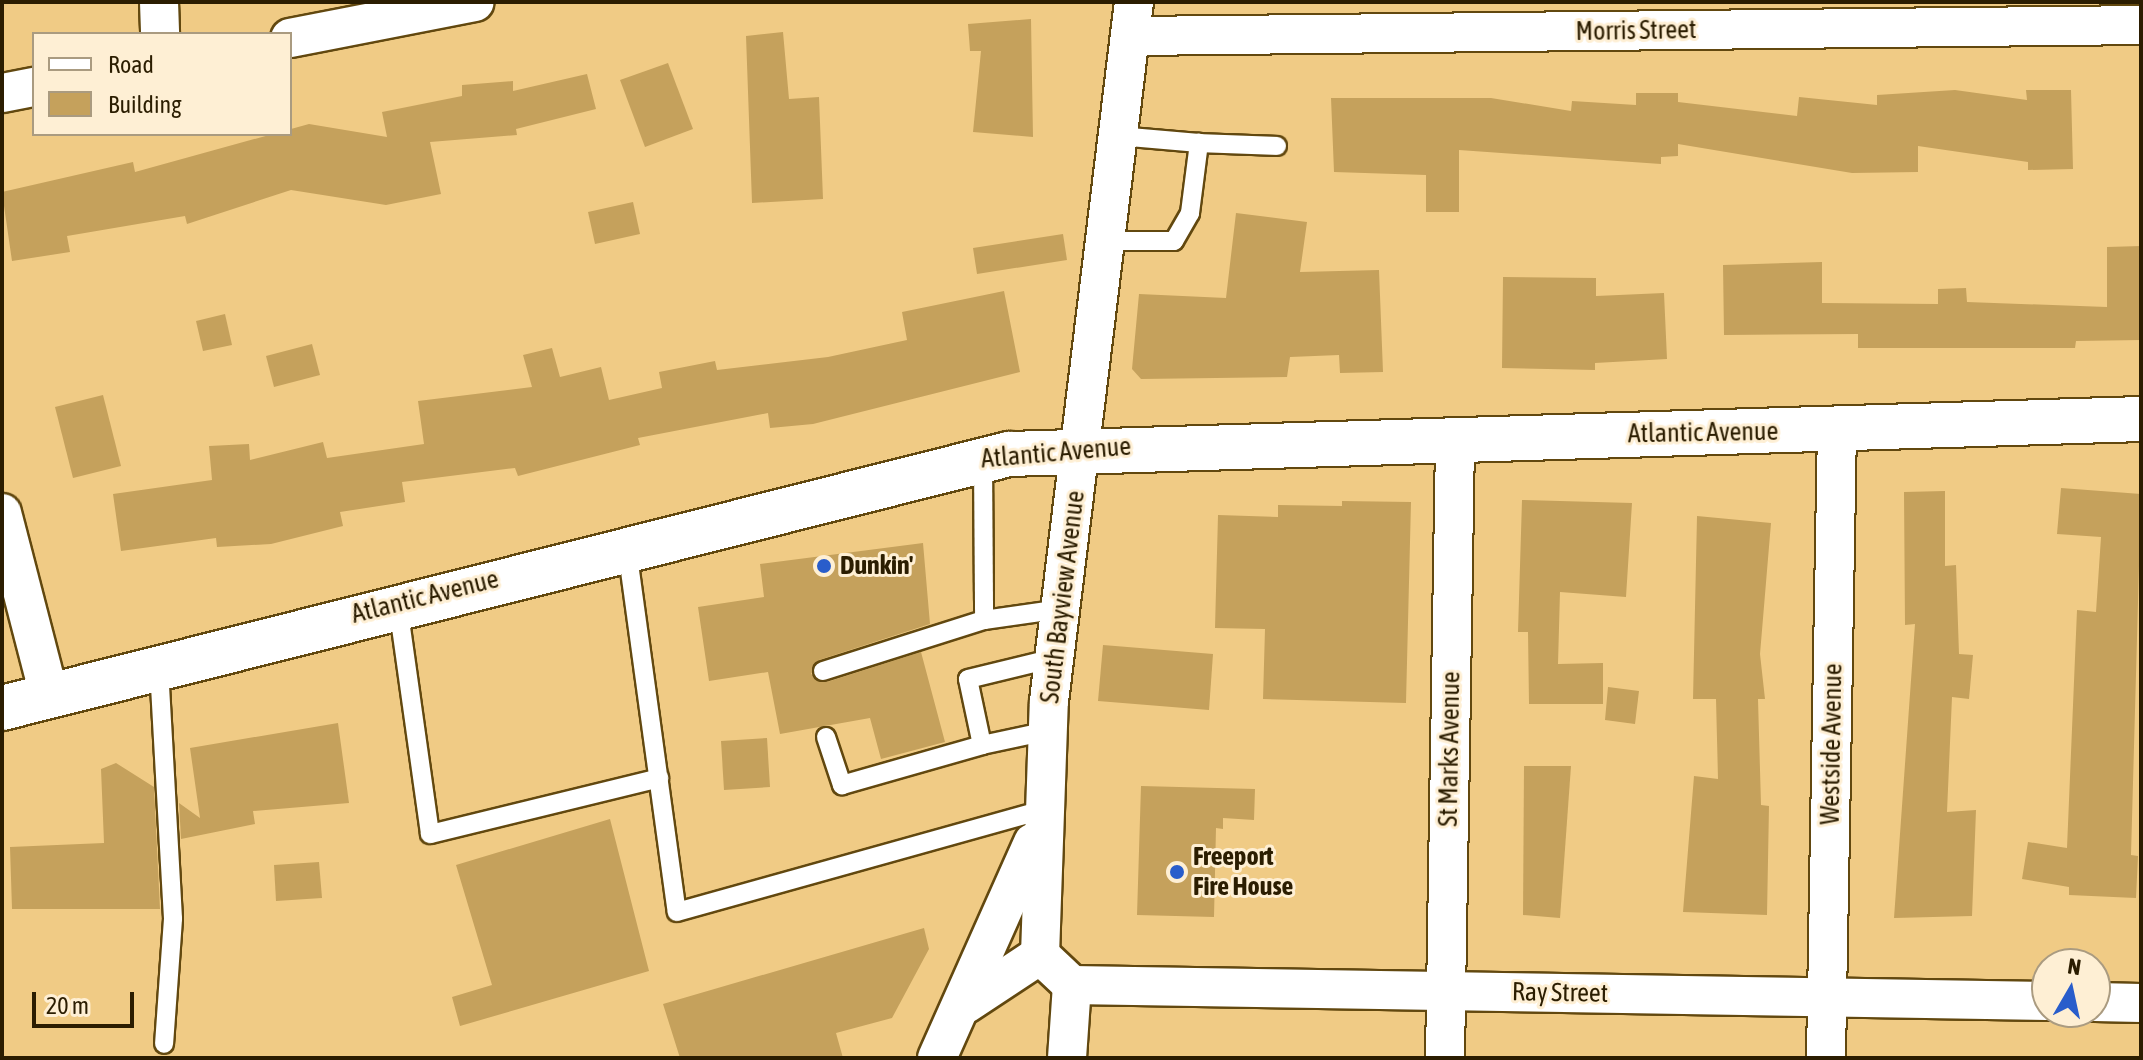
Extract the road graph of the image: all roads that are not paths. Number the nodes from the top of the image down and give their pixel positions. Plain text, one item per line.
1 (159, 2) edge
2 (475, 2) edge
3 (1132, 19) edge
4 (2141, 25) edge
5 (160, 32) edge
6 (292, 38) edge
7 (32, 87) edge
8 (2, 93) edge
9 (1118, 136) junction
10 (1199, 143) junction
11 (1277, 146) dead end
12 (1106, 241) junction
13 (2141, 419) edge
14 (1837, 430) junction
15 (1455, 439) junction
16 (1081, 447) junction
17 (983, 458) junction
18 (2, 513) edge
19 (626, 546) junction
20 (397, 604) junction
21 (1061, 609) junction
22 (984, 620) junction
23 (1054, 658) junction
24 (159, 668) junction
25 (823, 671) dead end
26 (50, 698) junction
27 (2, 708) edge
28 (1048, 731) junction
29 (826, 737) dead end
30 (982, 745) junction
31 (659, 778) junction
32 (1045, 809) junction
33 (1040, 955) junction
34 (1072, 985) junction
35 (1446, 991) junction
36 (1827, 998) junction
37 (2031, 1001) edge
38 (2111, 1002) edge
39 (2141, 1003) edge
40 (966, 1004) junction
41 (164, 1044) dead end
42 (937, 1058) edge
43 (1067, 1058) edge
44 (1445, 1058) edge
45 (1826, 1058) edge

1 - 5 street
2 - 6 street
3 - 4 street, Morris Street
3 - 9 street, South Bayview Avenue
7 - 8 street
9 - 10 lane
9 - 12 street, South Bayview Avenue
10 - 11 lane
10 - 12 lane
12 - 16 street, South Bayview Avenue
13 - 14 main road, Atlantic Avenue
14 - 15 main road, Atlantic Avenue
14 - 36 street, Westside Avenue
15 - 16 main road, Atlantic Avenue
15 - 35 street, St Marks Avenue
16 - 17 main road, Atlantic Avenue
16 - 21 street, South Bayview Avenue
17 - 19 main road, Atlantic Avenue
17 - 22 lane
18 - 26 street
19 - 20 main road, Atlantic Avenue
19 - 31 lane
20 - 24 main road, Atlantic Avenue
20 - 31 lane
21 - 22 lane
21 - 23 street, South Bayview Avenue
22 - 25 lane
23 - 28 street, South Bayview Avenue
23 - 30 lane
24 - 26 main road, Atlantic Avenue
24 - 41 lane
26 - 27 main road, Atlantic Avenue
28 - 30 lane
28 - 32 street, South Bayview Avenue
29 - 30 lane
31 - 32 lane
32 - 33 street, South Bayview Avenue
32 - 40 street
33 - 34 street
33 - 40 street
34 - 35 street, Ray Street
34 - 43 street
35 - 36 street, Ray Street
35 - 44 street, St Marks Avenue
36 - 37 street, Ray Street
36 - 45 street, Westside Avenue
38 - 39 street
40 - 42 street

